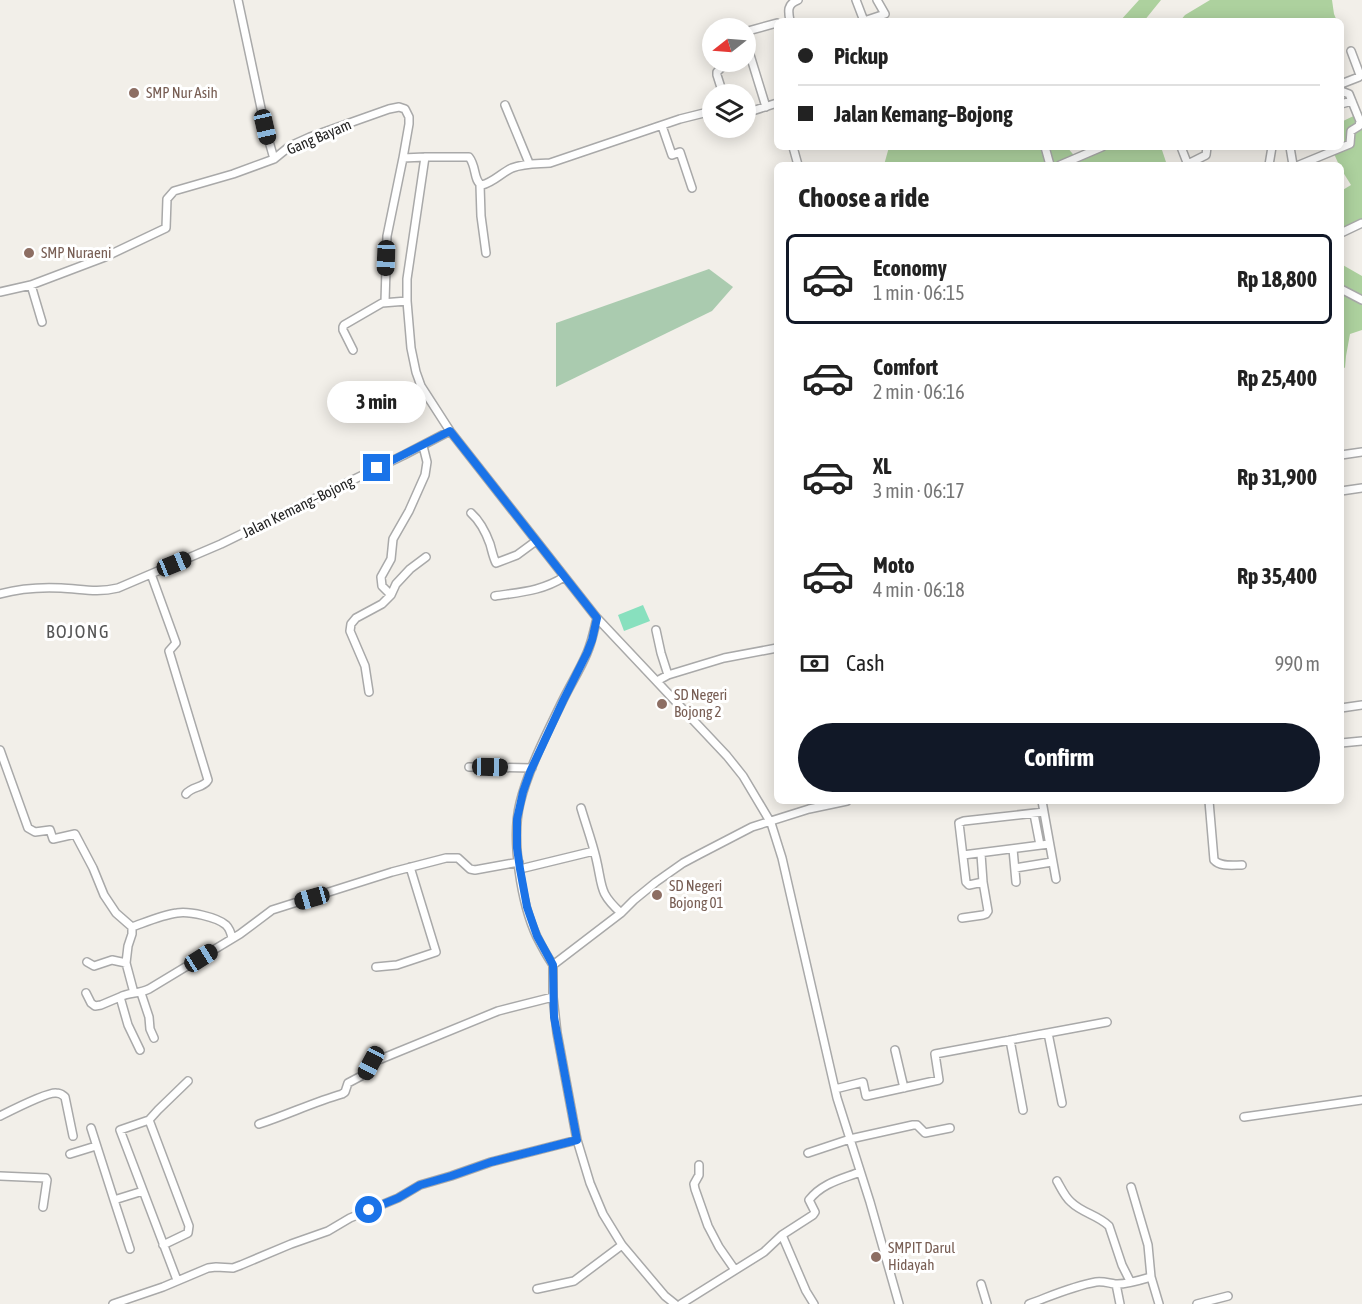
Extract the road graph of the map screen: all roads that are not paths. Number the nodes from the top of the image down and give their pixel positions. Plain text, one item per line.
1 (238, 0) edge
2 (798, 0) edge
3 (856, 0) edge
4 (877, 0) edge
5 (790, 18) edge
6 (863, 18) edge
7 (873, 18) edge
8 (774, 24) edge
9 (756, 28) edge
10 (1351, 51) dead end
11 (754, 72) edge
12 (1344, 83) edge
13 (1344, 92) edge
14 (1352, 101) junction
15 (1344, 103) edge
16 (774, 104) edge
17 (505, 105) dead end
18 (766, 107) junction
19 (756, 110) edge
20 (702, 114) edge
21 (662, 126) junction
22 (1344, 146) edge
23 (1095, 150) edge
24 (1207, 150) edge
25 (1328, 150) edge
26 (425, 156) junction
27 (403, 158) junction
28 (274, 159) junction
29 (1067, 162) edge
30 (1192, 162) edge
31 (1305, 162) edge
32 (529, 163) junction
33 (480, 185) junction
34 (692, 188) dead end
35 (1362, 223) edge
36 (1344, 232) edge
37 (486, 253) dead end
38 (31, 285) junction
39 (1344, 291) edge
40 (0, 292) edge
41 (1362, 300) edge
42 (385, 302) junction
43 (407, 302) junction
44 (42, 322) dead end
45 (352, 350) dead end
46 (450, 431) junction
47 (423, 446) junction
48 (1362, 452) edge
49 (1344, 455) edge
50 (1362, 488) edge
51 (1344, 490) edge
52 (471, 513) dead end
53 (536, 541) junction
54 (426, 557) dead end
55 (151, 574) junction
56 (564, 577) junction
57 (0, 594) edge
58 (391, 595) junction
59 (495, 596) dead end
60 (597, 618) junction
61 (656, 630) dead end
62 (774, 649) edge
63 (668, 675) junction
64 (657, 681) junction
65 (369, 692) dead end
66 (1362, 705) edge
67 (1344, 708) edge
68 (1362, 741) edge
69 (1344, 743) edge
70 (0, 750) edge
71 (469, 767) dead end
72 (532, 768) junction
73 (186, 794) dead end
74 (829, 804) edge
75 (1043, 804) edge
76 (1209, 804) edge
77 (580, 808) dead end
78 (1044, 812) junction
79 (1034, 814) junction
80 (771, 823) junction
81 (1049, 844) junction
82 (1040, 845) junction
83 (1013, 849) junction
84 (594, 851) junction
85 (981, 854) junction
86 (963, 855) junction
87 (1052, 862) junction
88 (1242, 865) dead end
89 (519, 866) junction
90 (410, 867) junction
91 (1015, 867) junction
92 (1056, 879) dead end
93 (983, 882) junction
94 (1016, 882) dead end
95 (621, 914) junction
96 (962, 918) dead end
97 (132, 927) junction
98 (232, 938) junction
99 (87, 962) dead end
100 (126, 963) junction
101 (553, 965) junction
102 (376, 968) dead end
103 (86, 993) dead end
104 (137, 993) junction
105 (120, 997) junction
106 (553, 997) junction
107 (1107, 1022) dead end
108 (1048, 1033) junction
109 (154, 1038) dead end
110 (1010, 1040) junction
111 (141, 1050) dead end
112 (895, 1050) dead end
113 (188, 1081) dead end
114 (904, 1088) junction
115 (835, 1089) junction
116 (1362, 1100) edge
117 (1062, 1103) dead end
118 (1023, 1110) dead end
119 (0, 1116) edge
120 (1244, 1117) dead end
121 (149, 1120) junction
122 (259, 1124) dead end
123 (90, 1128) dead end
124 (950, 1128) dead end
125 (73, 1136) dead end
126 (850, 1138) junction
127 (577, 1140) junction
128 (96, 1146) junction
129 (808, 1152) dead end
130 (70, 1154) dead end
131 (699, 1165) dead end
132 (861, 1172) junction
133 (0, 1176) edge
134 (1057, 1181) dead end
135 (1131, 1187) dead end
136 (143, 1191) junction
137 (114, 1200) junction
138 (43, 1207) dead end
139 (782, 1235) junction
140 (164, 1245) junction
141 (622, 1245) junction
142 (130, 1249) dead end
143 (735, 1270) junction
144 (1151, 1277) junction
145 (177, 1280) junction
146 (1130, 1281) junction
147 (981, 1284) dead end
148 (1116, 1284) junction
149 (537, 1290) dead end
150 (1058, 1294) junction
151 (1228, 1296) dead end
152 (113, 1304) edge
153 (675, 1304) edge
154 (681, 1304) edge
155 (814, 1304) edge
156 (899, 1304) edge
157 (987, 1304) edge
158 (1029, 1304) edge
159 (1062, 1304) edge
160 (1120, 1304) edge
161 (1159, 1304) edge
162 (1197, 1304) edge

1 - 28 street, Gang Bayam
2 - 5 street
3 - 6 street
4 - 7 street
8 - 9 street
10 - 12 street
11 - 18 street
13 - 14 street
14 - 15 street
14 - 22 street
16 - 18 street
17 - 32 street
18 - 19 street
20 - 21 street
21 - 32 street
21 - 34 street
23 - 29 street
24 - 30 street
25 - 31 street
26 - 27 street
26 - 33 street
26 - 43 street
27 - 28 street, Gang Bayam
27 - 42 street
28 - 38 street
32 - 33 street
33 - 37 street
35 - 36 street
38 - 40 street
38 - 44 street
39 - 41 street
42 - 43 street
42 - 45 street
43 - 46 street
46 - 47 street, Jalan Kemang–Bojong
46 - 53 street
47 - 55 street, Jalan Kemang–Bojong
47 - 58 street
48 - 49 street
50 - 51 street
52 - 53 street
53 - 56 street
54 - 58 street
55 - 57 street, Jalan Kemang–Bojong
55 - 73 street
56 - 59 street
56 - 60 street
58 - 65 street
60 - 64 street
60 - 72 street
61 - 63 street
62 - 63 street
63 - 64 street
64 - 80 street
66 - 67 street
68 - 69 street
70 - 97 street
71 - 72 street
72 - 89 street
74 - 80 street
75 - 78 street
76 - 88 street
77 - 84 street
78 - 79 street
78 - 81 street
79 - 82 street
79 - 86 street
80 - 95 street
80 - 115 street
81 - 82 street
81 - 87 street
82 - 83 street
83 - 85 street
83 - 91 street
84 - 89 street
84 - 95 street
85 - 86 street
85 - 93 street
86 - 93 street
87 - 91 street
87 - 92 street
89 - 90 street
89 - 101 street
90 - 98 street
90 - 102 street
91 - 94 street
93 - 96 street
95 - 101 street
97 - 98 street
97 - 100 street
98 - 104 street
99 - 100 street
100 - 104 street
101 - 106 street
103 - 105 street
104 - 105 street
104 - 109 street
105 - 111 street
106 - 122 street
106 - 127 street
107 - 108 street
108 - 110 street
108 - 117 street
110 - 114 street
110 - 118 street
112 - 114 street
113 - 121 street
114 - 115 street
115 - 126 street
116 - 120 street
119 - 125 street
121 - 136 street
121 - 140 street
123 - 128 street
124 - 126 street
126 - 129 street
126 - 132 street
127 - 141 street
127 - 145 street
128 - 130 street
128 - 137 street
131 - 143 street
132 - 139 street
132 - 156 street
133 - 138 street
134 - 146 street
135 - 144 street
136 - 137 street
136 - 140 street
137 - 142 street
139 - 143 street
139 - 155 street
140 - 145 street
141 - 149 street
141 - 153 street
143 - 154 street
144 - 146 street
144 - 161 street
145 - 152 street
146 - 148 street
147 - 157 street
148 - 150 street
148 - 160 street
150 - 158 street
150 - 159 street
151 - 162 street

